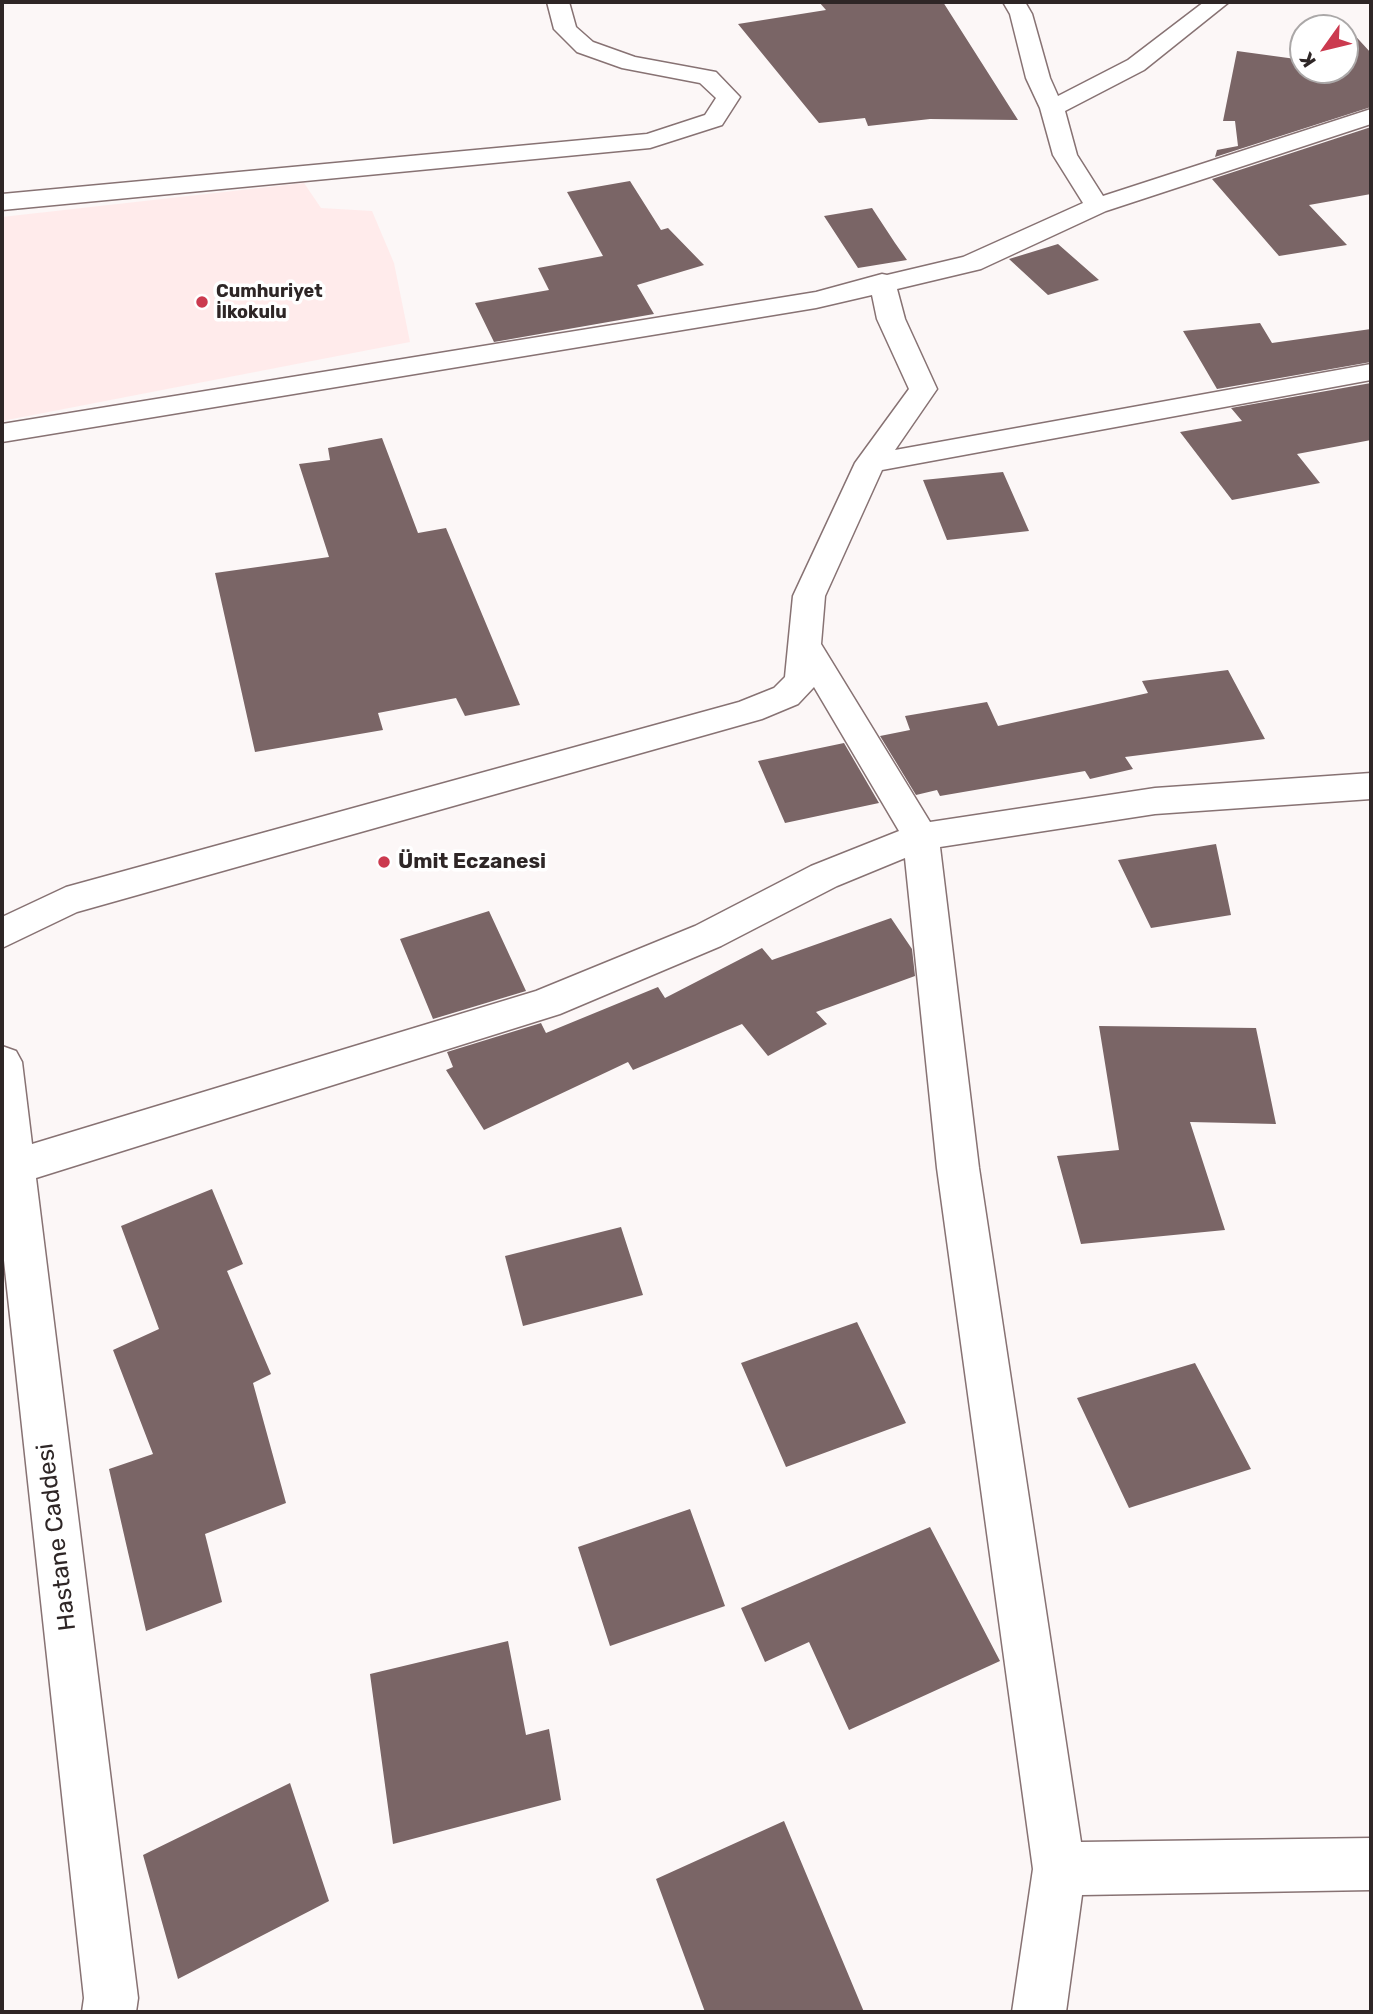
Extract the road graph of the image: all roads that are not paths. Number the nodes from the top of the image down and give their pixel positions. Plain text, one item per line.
1 (558, 2) edge
2 (1014, 2) edge
3 (1218, 2) edge
4 (1052, 108) junction
5 (1371, 116) edge
6 (2, 202) edge
7 (1097, 206) junction
8 (882, 282) junction
9 (1371, 372) edge
10 (2, 433) edge
11 (870, 463) junction
12 (804, 645) junction
13 (1371, 786) edge
14 (921, 837) junction
15 (2, 934) edge
16 (2, 1062) edge
17 (14, 1167) junction
18 (1371, 1864) edge
19 (1059, 1869) junction
20 (109, 2012) edge
21 (1039, 2012) edge

1 - 6 street
2 - 4 street
3 - 4 street
4 - 7 street
5 - 7 street
7 - 8 street
8 - 10 street
8 - 11 street
9 - 11 street
11 - 12 street
12 - 14 street
12 - 15 street
13 - 14 street
14 - 17 street
14 - 19 street
16 - 17 street, Hastane Caddesi
17 - 20 street, Hastane Caddesi
18 - 19 street
19 - 21 street

